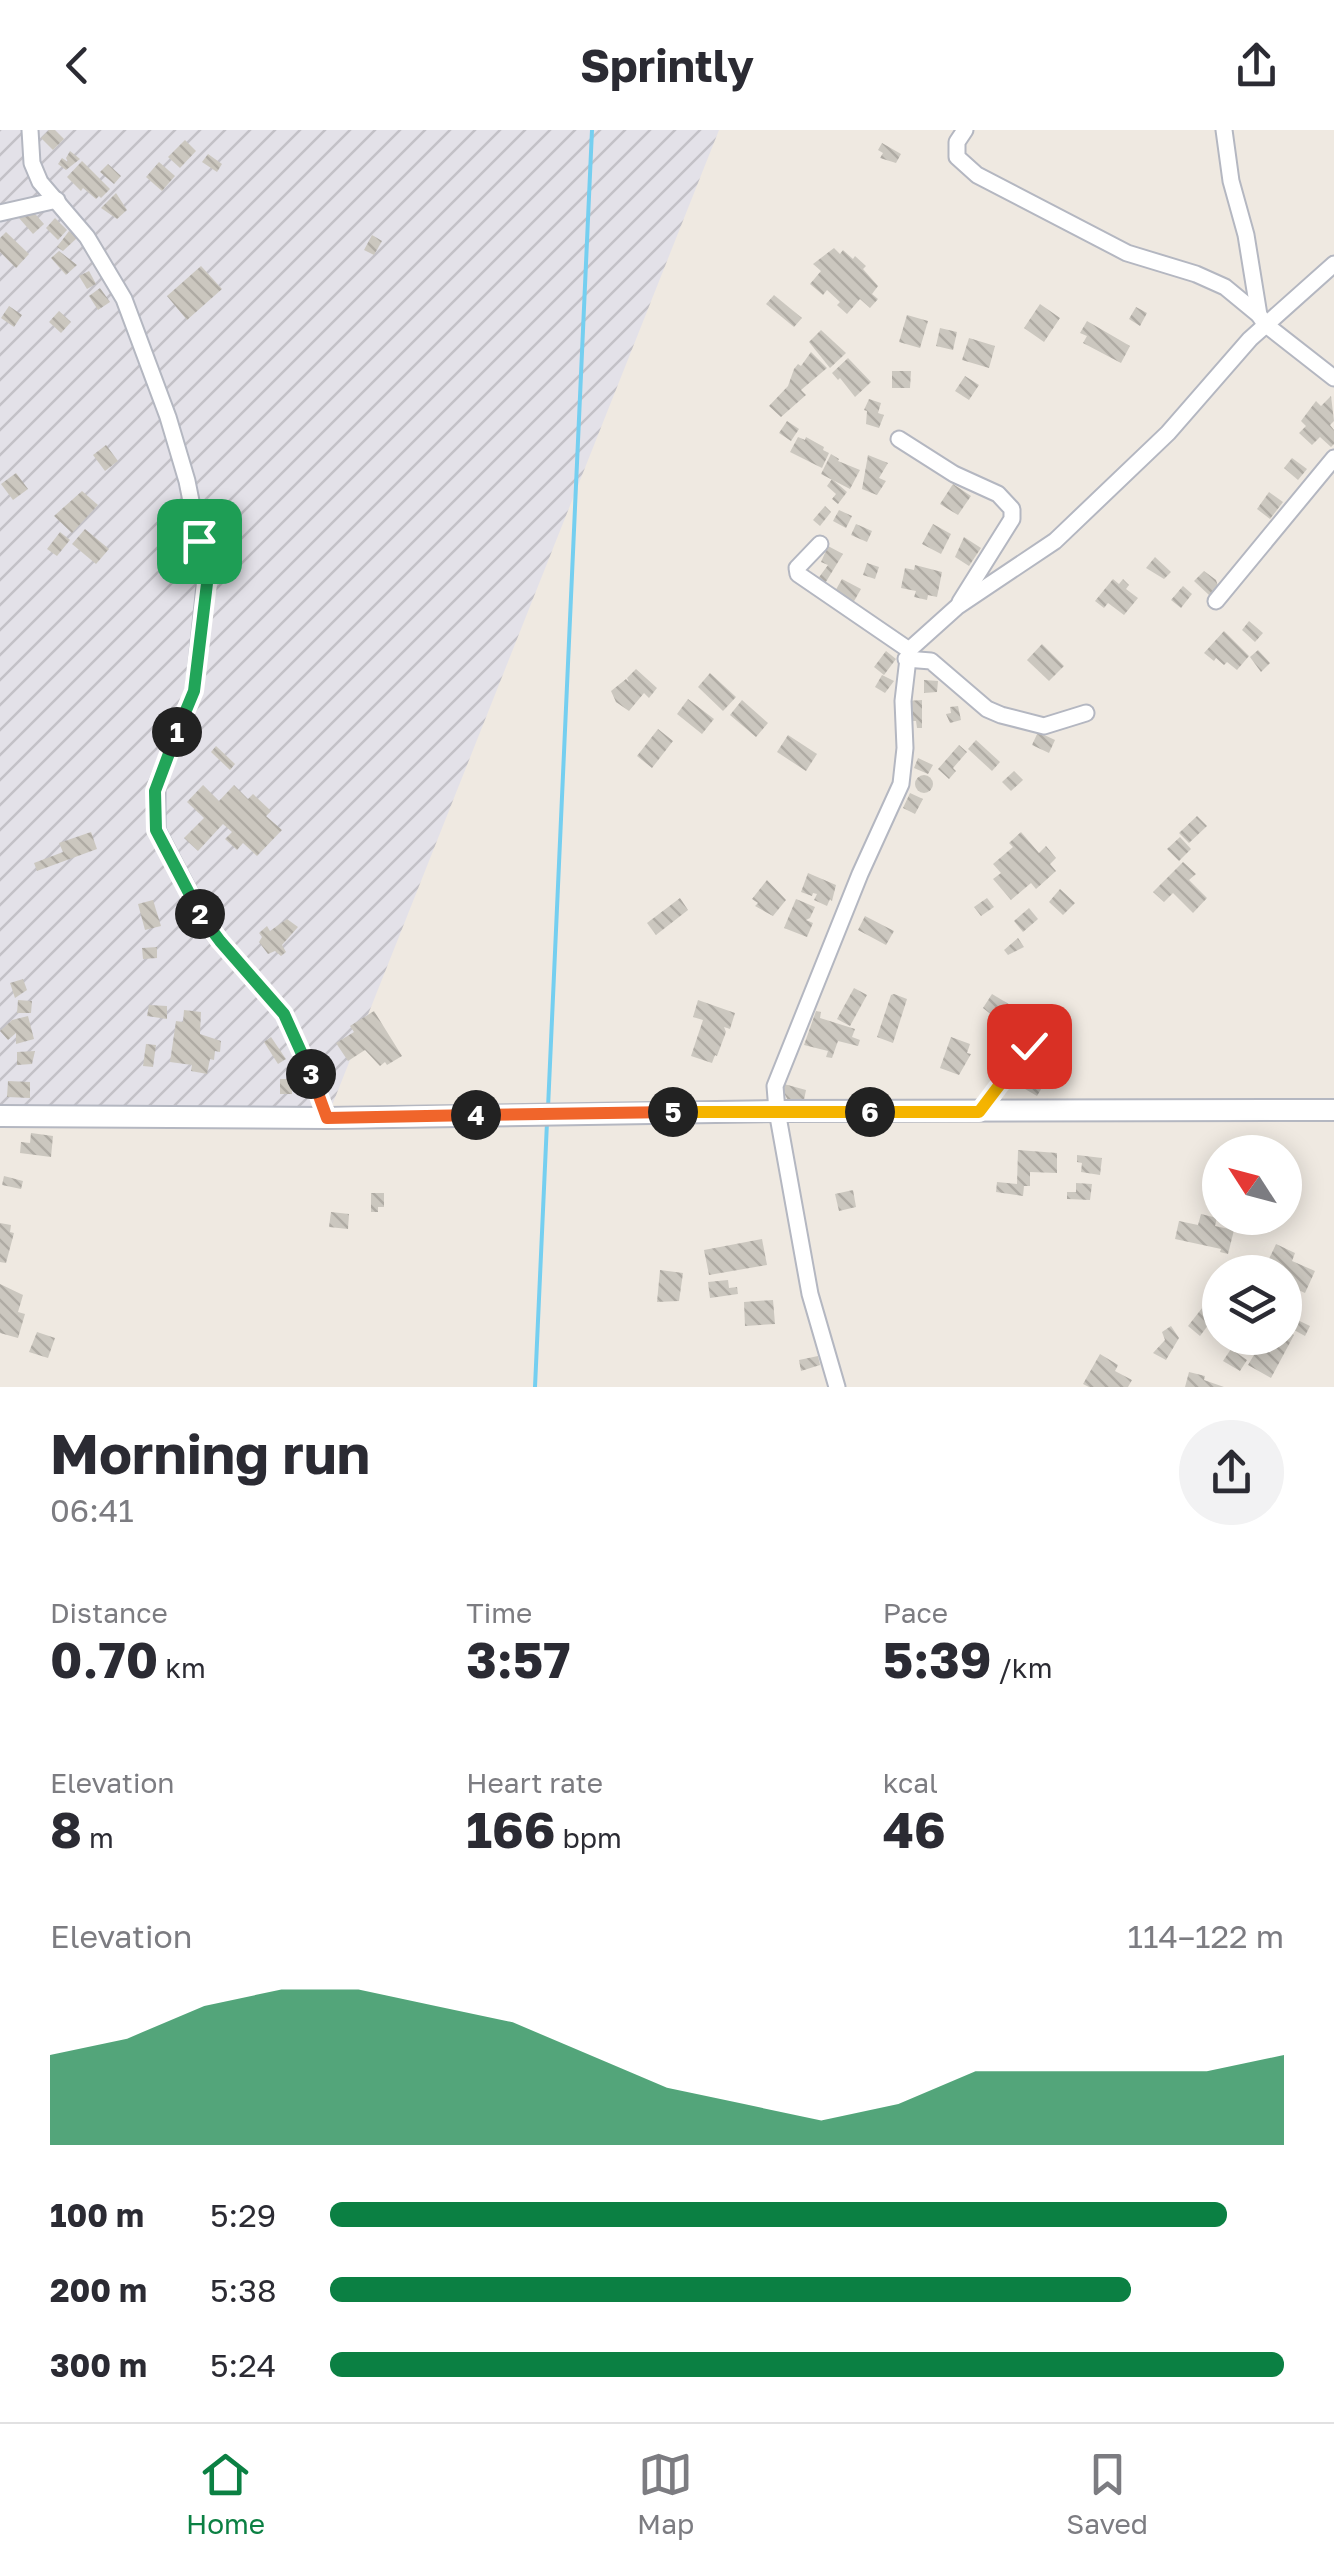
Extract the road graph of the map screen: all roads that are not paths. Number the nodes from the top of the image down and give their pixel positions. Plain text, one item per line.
1 (30, 130) edge
2 (965, 130) edge
3 (1224, 130) edge
4 (57, 200) junction
5 (0, 213) edge
6 (1334, 264) edge
7 (1262, 319) junction
8 (1334, 378) edge
9 (899, 438) dead end
10 (1334, 458) edge
11 (820, 544) dead end
12 (1216, 601) dead end
13 (958, 606) junction
14 (907, 654) junction
15 (1086, 713) dead end
16 (1029, 1046) dead end
17 (1334, 1110) edge
18 (776, 1111) junction
19 (979, 1112) junction
20 (0, 1116) edge
21 (327, 1118) junction
22 (837, 1387) edge

1 - 4 street
2 - 7 street
3 - 7 street
4 - 5 street
4 - 21 street
6 - 7 street
7 - 8 street
7 - 13 street
9 - 13 street
10 - 12 street
11 - 14 street
13 - 14 street
14 - 15 street
14 - 18 street
16 - 19 street
17 - 19 street
18 - 19 street
18 - 21 street
18 - 22 street
20 - 21 street

